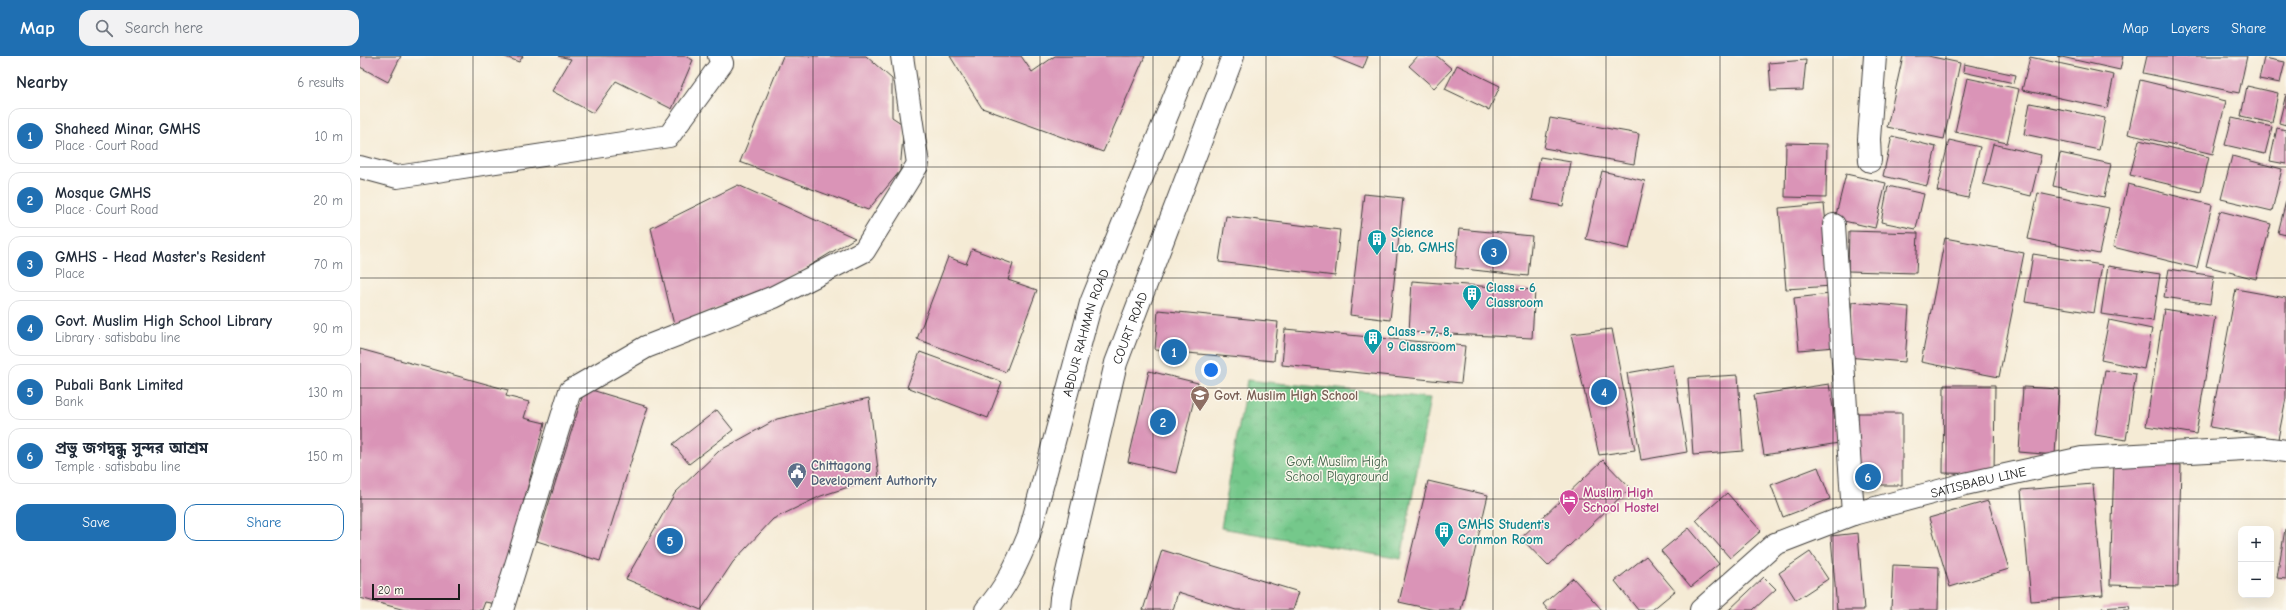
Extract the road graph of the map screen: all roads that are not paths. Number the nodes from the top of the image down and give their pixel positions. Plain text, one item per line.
1 (719, 56) edge
2 (902, 56) edge
3 (1191, 56) edge
4 (1233, 56) edge
5 (1875, 56) edge
6 (360, 152) edge
7 (1870, 161) dead end
8 (360, 167) edge
9 (397, 177) junction
10 (1834, 226) dead end
11 (2286, 451) edge
12 (1853, 514) junction
13 (502, 610) edge
14 (986, 610) edge
15 (1060, 610) edge
16 (1701, 610) edge

1 - 9 street
2 - 13 street
3 - 14 street, ABDUR RAHMAN ROAD
4 - 15 street, COURT ROAD
5 - 7 street
6 - 9 street
8 - 9 street
10 - 12 street
11 - 12 street, SATISBABU LINE
12 - 16 street, SATISBABU LINE

